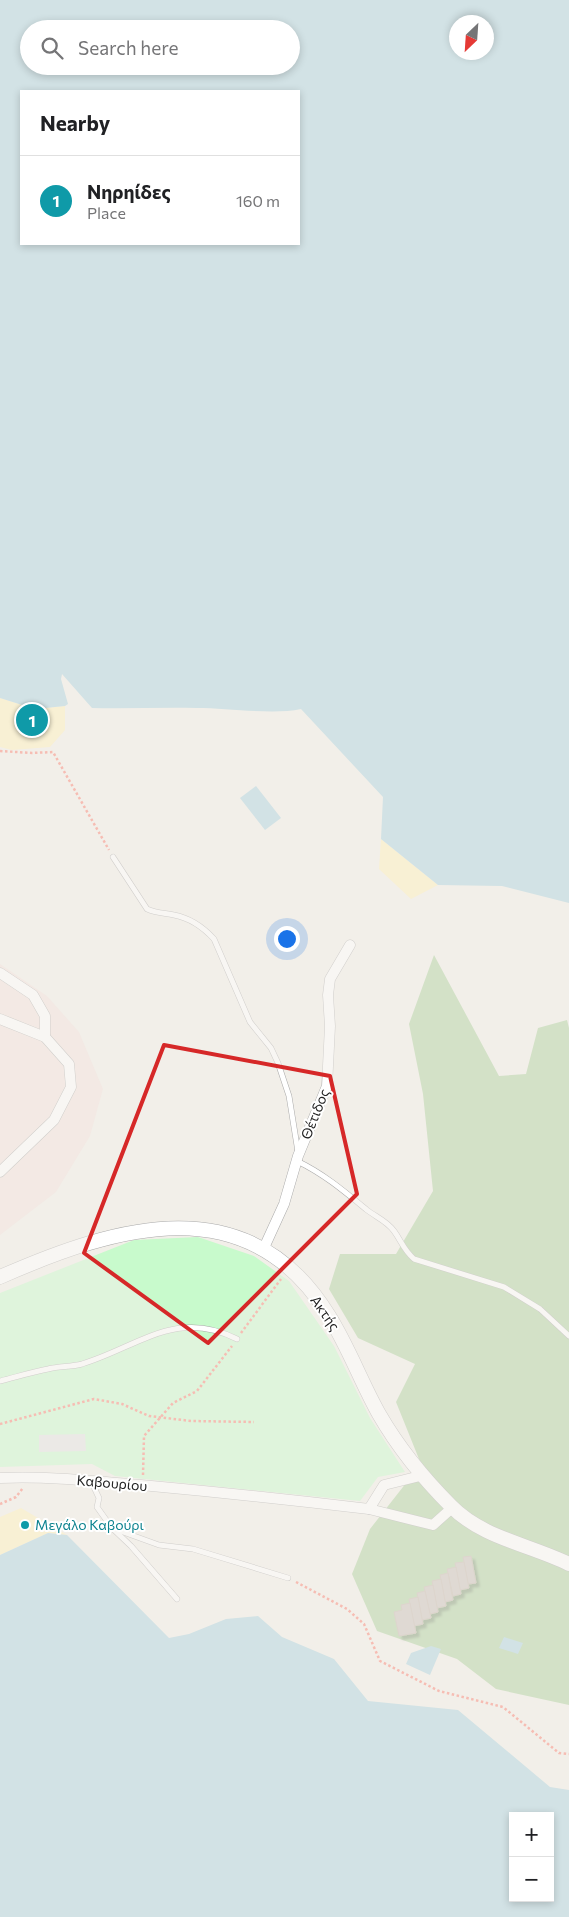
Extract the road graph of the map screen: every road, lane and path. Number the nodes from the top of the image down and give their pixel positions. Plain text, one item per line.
1 (0, 751) edge
2 (113, 858) joint
3 (350, 945) dead end
4 (0, 973) edge
5 (0, 1019) edge
6 (45, 1037) junction
7 (298, 1158) junction
8 (0, 1172) edge
9 (263, 1250) junction
10 (289, 1268) junction
11 (0, 1277) edge
12 (569, 1336) edge
13 (237, 1339) junction
14 (0, 1381) edge
15 (162, 1417) junction
16 (254, 1422) dead end
17 (0, 1424) edge
18 (424, 1475) junction
19 (27, 1477) junction
20 (0, 1478) edge
21 (91, 1481) junction
22 (143, 1485) junction
23 (0, 1504) edge
24 (452, 1508) junction
25 (369, 1509) junction
26 (112, 1528) junction
27 (569, 1564) edge
28 (288, 1578) joint
29 (177, 1599) dead end
30 (569, 1754) edge

1 - 2 path
2 - 7 lane
3 - 7 street, Θέτιδος
4 - 6 street
5 - 6 street
6 - 8 street
7 - 9 street, Θέτιδος
7 - 12 lane
9 - 10 street, Ακτής
9 - 11 street, Ακτής
10 - 13 path
10 - 18 street, Ακτής
13 - 14 lane
13 - 15 path
15 - 16 path
15 - 17 path
15 - 22 path
18 - 24 street, Ακτής
18 - 25 street
19 - 20 street, Καβουρίου
19 - 21 street, Καβουρίου
19 - 23 path
21 - 22 street, Καβουρίου
21 - 26 lane
22 - 25 street, Καβουρίου
24 - 25 street, Καβουρίου
24 - 27 street, Ακτής
26 - 28 lane
26 - 29 lane
28 - 30 path

